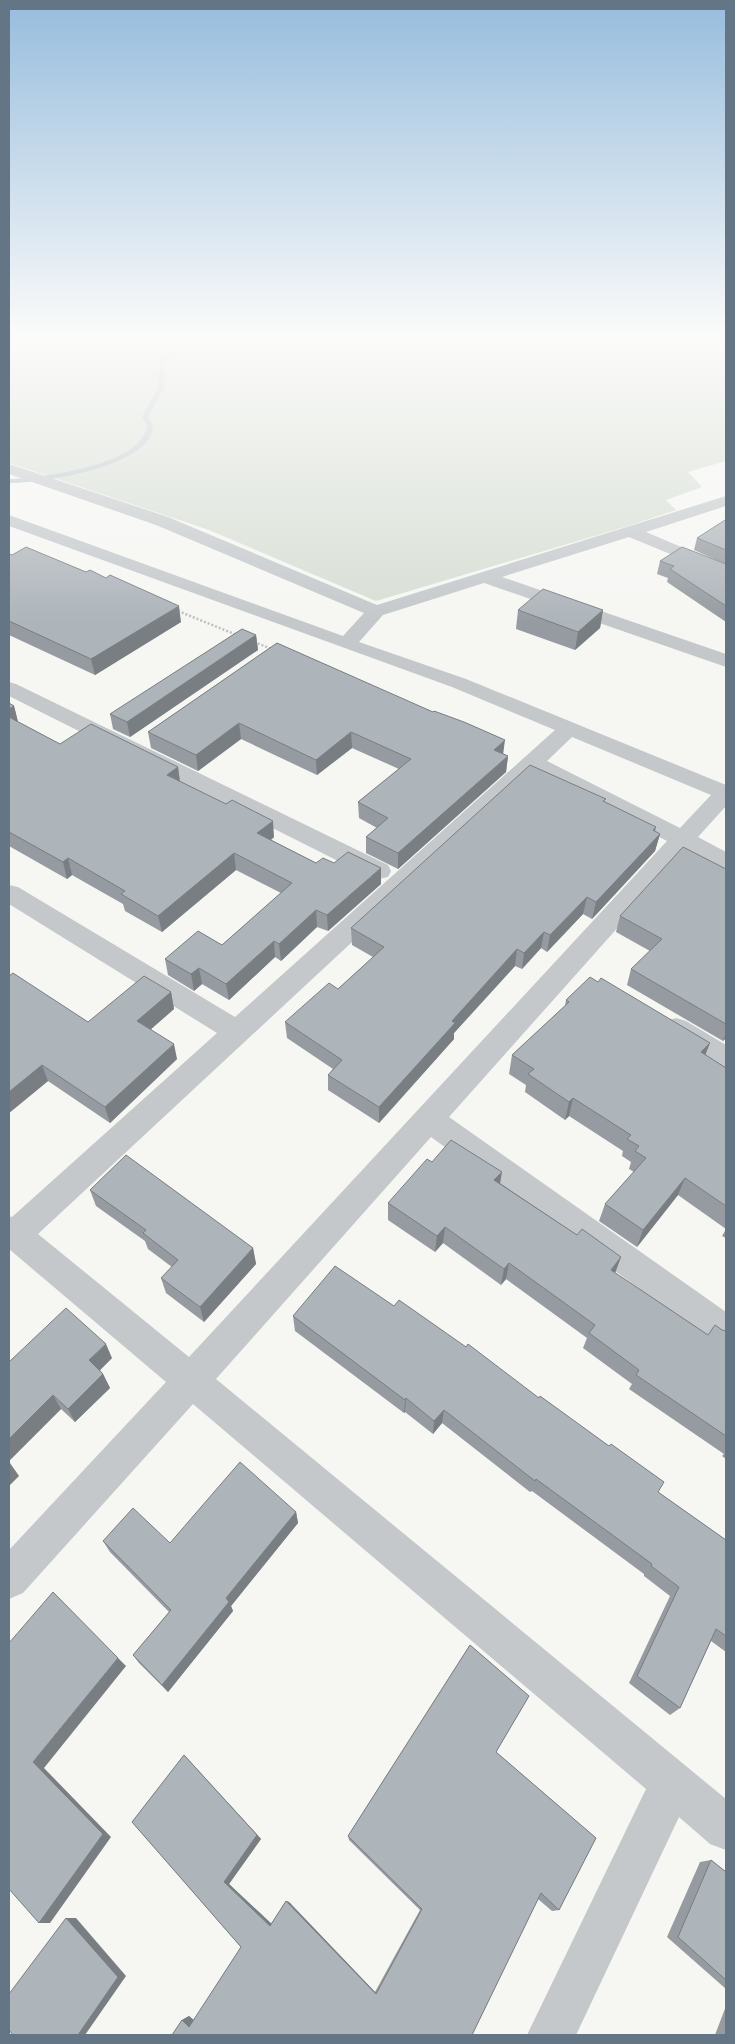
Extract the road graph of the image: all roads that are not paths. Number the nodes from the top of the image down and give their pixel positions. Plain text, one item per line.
1 (9, 469) edge
2 (726, 501) edge
3 (9, 520) edge
4 (632, 532) junction
5 (726, 572) edge
6 (484, 577) junction
7 (376, 611) junction
8 (304, 628) junction
9 (282, 644) edge
10 (347, 644) junction
11 (726, 661) edge
12 (9, 688) edge
13 (570, 728) junction
14 (533, 762) junction
15 (726, 793) edge
16 (683, 839) junction
17 (726, 862) edge
18 (400, 882) junction
19 (9, 893) edge
20 (652, 1014) edge
21 (237, 1032) junction
22 (726, 1059) edge
23 (428, 1118) junction
24 (12, 1232) edge
25 (726, 1332) edge
26 (192, 1381) junction
27 (9, 1579) edge
28 (672, 1784) junction
29 (726, 1828) edge
30 (551, 2035) edge

1 - 7 street
2 - 4 street
3 - 8 street
4 - 5 street
4 - 6 street
6 - 7 street
6 - 11 street
7 - 10 street
8 - 9 street
8 - 10 street
10 - 13 street
12 - 18 street
13 - 14 street
13 - 15 street
14 - 16 street
14 - 18 street
15 - 16 street
16 - 17 street
16 - 23 street
18 - 21 street
19 - 21 street
20 - 22 street
21 - 24 street
23 - 25 street
23 - 26 street
24 - 26 street
26 - 27 street
26 - 28 street
28 - 29 street
28 - 30 street

